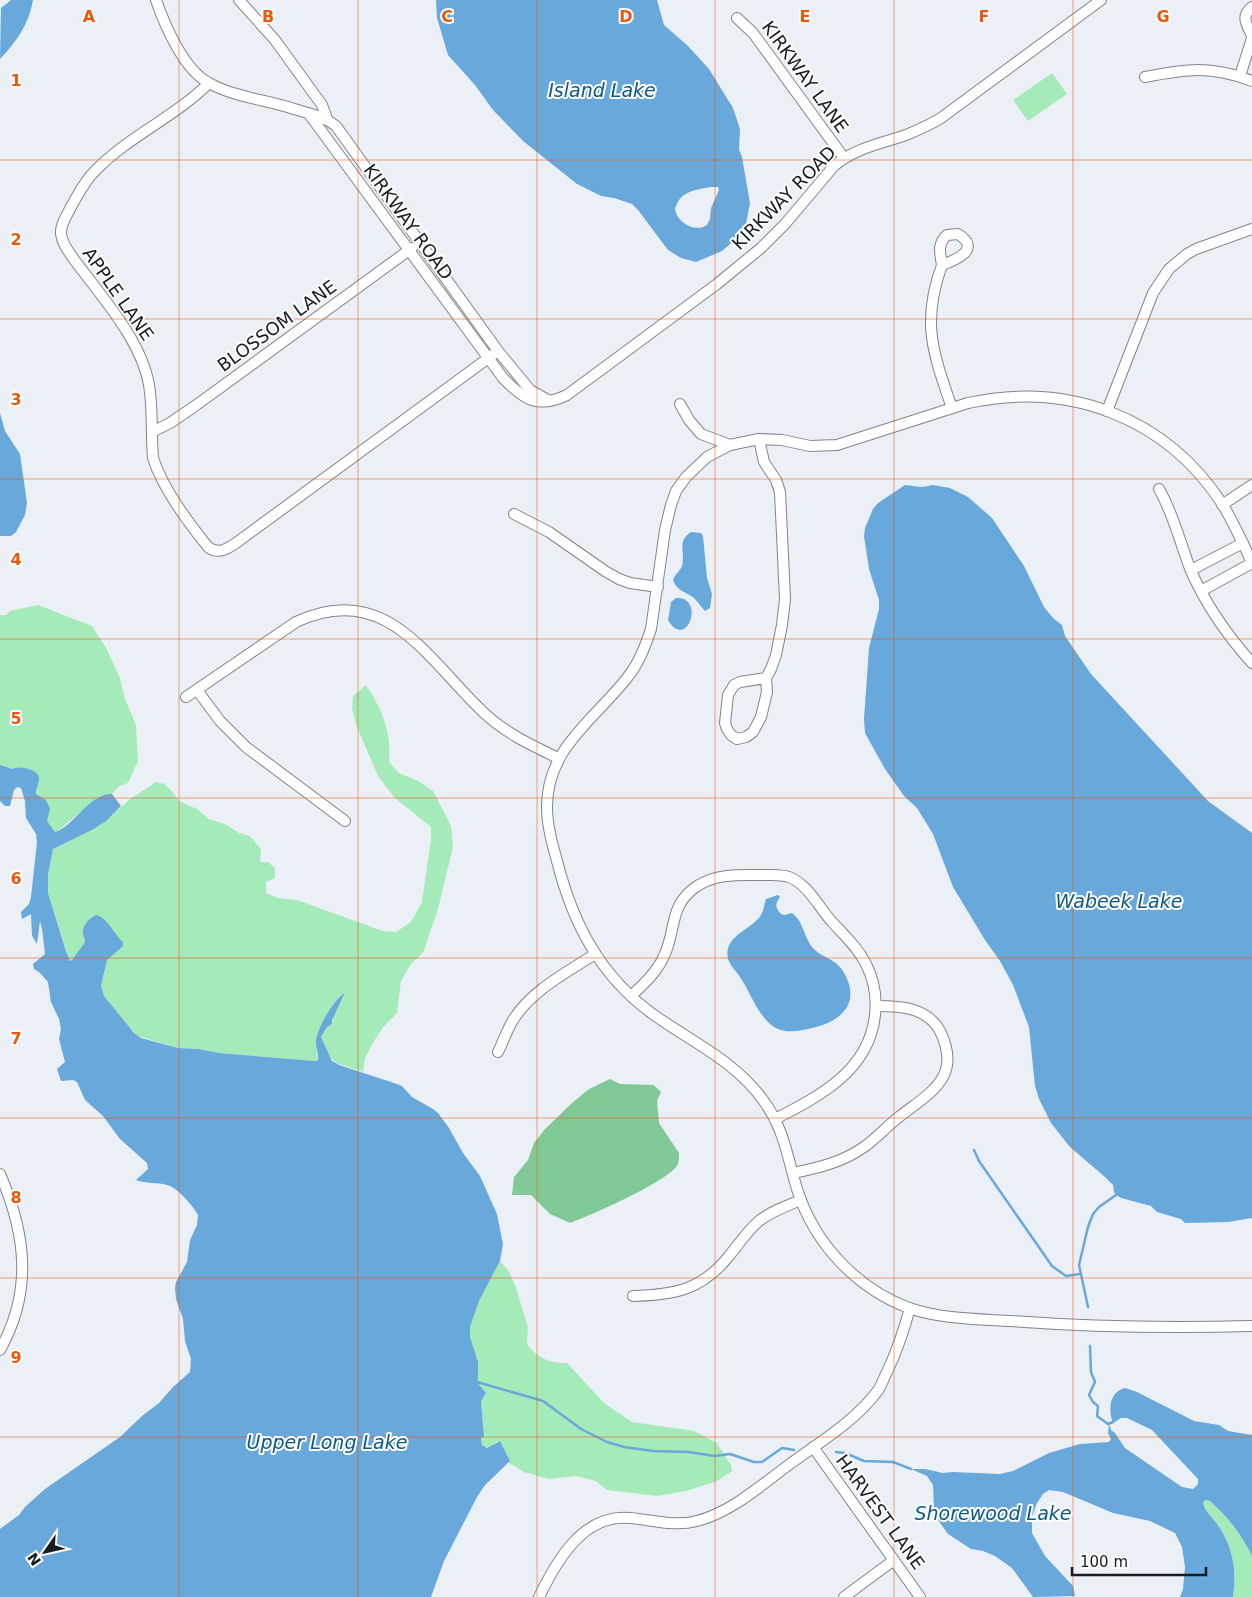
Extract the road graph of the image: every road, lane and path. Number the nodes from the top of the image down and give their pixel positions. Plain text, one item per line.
1 (156, 0) edge
2 (238, 0) edge
3 (1101, 0) edge
4 (1252, 7) edge
5 (738, 18) dead end
6 (1252, 37) edge
7 (1240, 76) junction
8 (1145, 77) dead end
9 (1252, 81) edge
10 (209, 83) junction
11 (309, 114) junction
12 (327, 119) junction
13 (844, 158) junction
14 (1252, 229) edge
15 (419, 243) junction
16 (408, 250) junction
17 (942, 265) dead end
18 (498, 351) junction
19 (488, 357) junction
20 (548, 401) junction
21 (680, 404) dead end
22 (952, 408) junction
23 (1107, 411) junction
24 (152, 432) junction
25 (758, 439) junction
26 (730, 445) junction
27 (1252, 485) edge
28 (1159, 489) dead end
29 (1222, 505) junction
30 (514, 514) dead end
31 (1243, 543) junction
32 (1252, 563) edge
33 (1191, 570) junction
34 (658, 587) junction
35 (1201, 591) junction
36 (1252, 663) edge
37 (766, 678) junction
38 (197, 690) junction
39 (186, 697) dead end
40 (558, 758) junction
41 (345, 821) dead end
42 (594, 954) junction
43 (631, 996) junction
44 (876, 1006) junction
45 (498, 1052) dead end
46 (775, 1119) junction
47 (793, 1173) junction
48 (0, 1174) edge
49 (801, 1200) junction
50 (633, 1296) dead end
51 (910, 1308) junction
52 (1252, 1326) edge
53 (0, 1350) edge
54 (813, 1447) junction
55 (894, 1560) junction
56 (539, 1597) edge
57 (844, 1597) edge
58 (920, 1597) edge

1 - 10 street
2 - 12 street
3 - 13 street, KIRKWAY ROAD
4 - 6 street
5 - 13 street, KIRKWAY LANE
6 - 7 street
7 - 8 street
7 - 9 street
10 - 11 street
10 - 24 street, APPLE LANE
11 - 12 street
11 - 16 street, KIRKWAY ROAD
12 - 15 street, KIRKWAY ROAD
13 - 20 street, KIRKWAY ROAD
14 - 23 street
15 - 16 street, BLOSSOM LANE
15 - 18 street, KIRKWAY ROAD
16 - 19 street, KIRKWAY ROAD
16 - 24 street, BLOSSOM LANE
17 - 22 street
18 - 19 street, APPLE LANE
18 - 20 street, KIRKWAY ROAD
19 - 20 street, KIRKWAY ROAD
19 - 24 street, APPLE LANE
21 - 26 street
22 - 23 street
22 - 25 street
23 - 29 street
25 - 26 street
25 - 37 street
26 - 34 street
27 - 29 street
28 - 33 street
29 - 31 street
30 - 34 street
31 - 32 street
31 - 33 street
32 - 35 street
33 - 35 street
34 - 40 street
35 - 36 street
37 - 37 street
38 - 39 street
38 - 40 street
38 - 41 street
40 - 42 street
42 - 43 street
42 - 45 street
43 - 44 street
43 - 46 street
44 - 46 street
44 - 47 street
46 - 47 street
47 - 49 street
48 - 53 street
49 - 50 street
49 - 51 street
51 - 52 street
51 - 54 street
54 - 55 street, HARVEST LANE
54 - 56 street
55 - 57 street
55 - 58 street, HARVEST LANE

